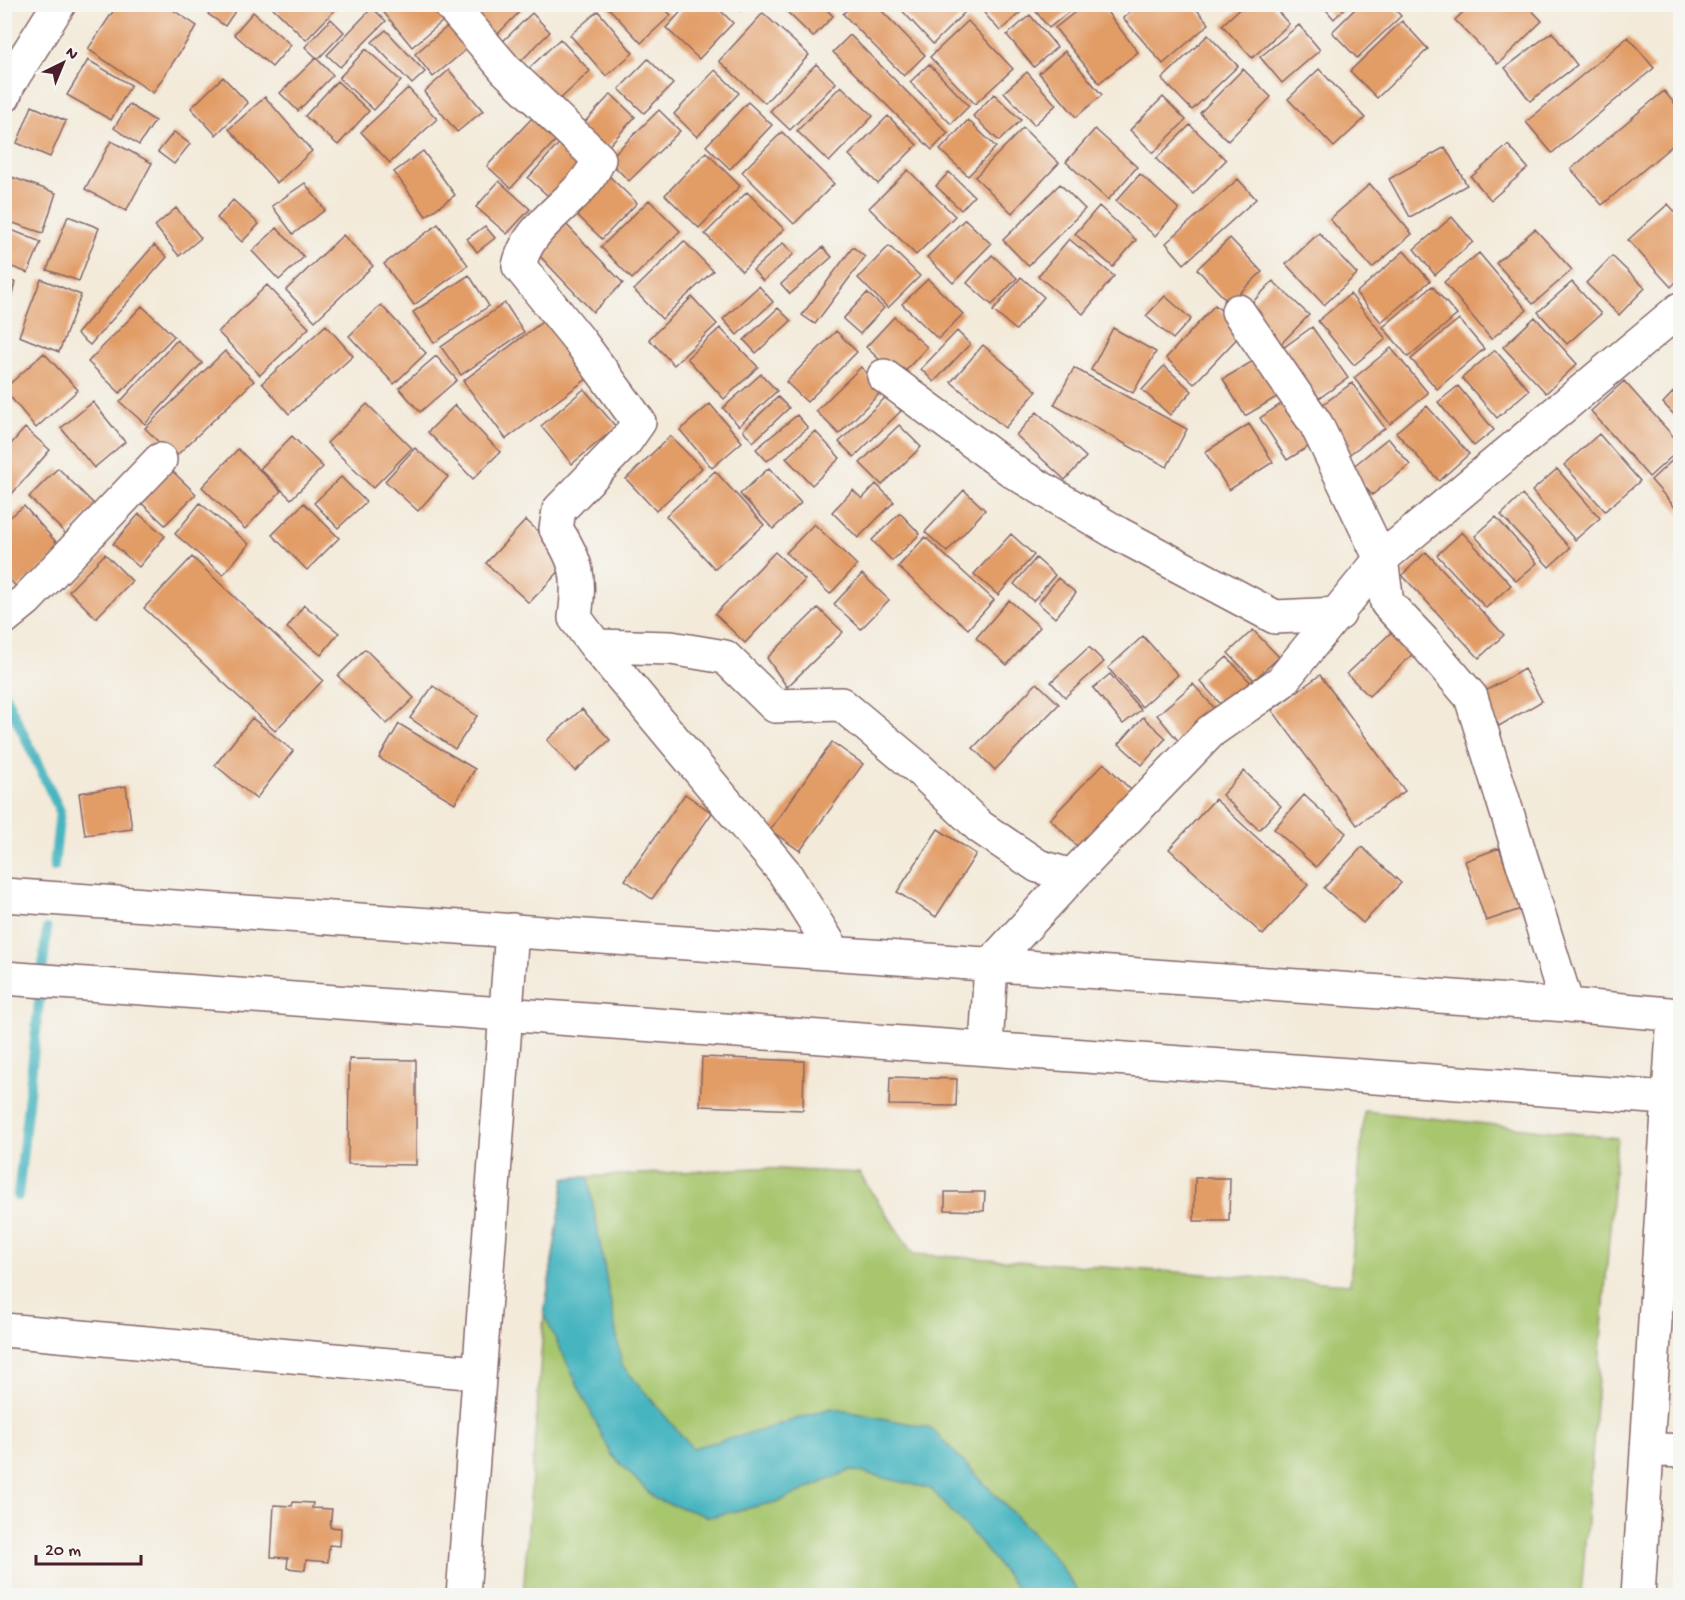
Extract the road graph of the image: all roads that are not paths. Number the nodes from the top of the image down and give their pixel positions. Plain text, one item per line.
1 (59, 4) edge
2 (450, 4) edge
3 (4, 96) edge
4 (1680, 309) edge
5 (1238, 311) dead end
6 (884, 376) dead end
7 (160, 460) dead end
8 (1381, 560) junction
9 (1339, 614) junction
10 (4, 618) edge
11 (596, 646) junction
12 (1072, 876) junction
13 (4, 895) edge
14 (512, 930) junction
15 (835, 953) junction
16 (991, 964) junction
17 (15, 979) edge
18 (1567, 1005) junction
19 (507, 1013) junction
20 (1677, 1015) edge
21 (986, 1048) junction
22 (1676, 1099) edge
23 (4, 1330) edge
24 (478, 1373) junction
25 (1647, 1449) junction
26 (1680, 1451) edge
27 (463, 1596) edge
28 (1638, 1596) edge

1 - 3 street
2 - 11 street
4 - 8 street
5 - 8 street
6 - 9 street
7 - 10 street
8 - 9 street
8 - 18 street
9 - 12 street
11 - 12 street
11 - 15 street
12 - 16 street
13 - 14 street
14 - 15 street
14 - 19 street
15 - 16 street
16 - 18 street
16 - 21 street
17 - 19 street
18 - 20 street
19 - 21 street
19 - 24 street
20 - 22 street
21 - 22 street
22 - 25 street
23 - 24 street
24 - 27 street
25 - 26 street
25 - 28 street

